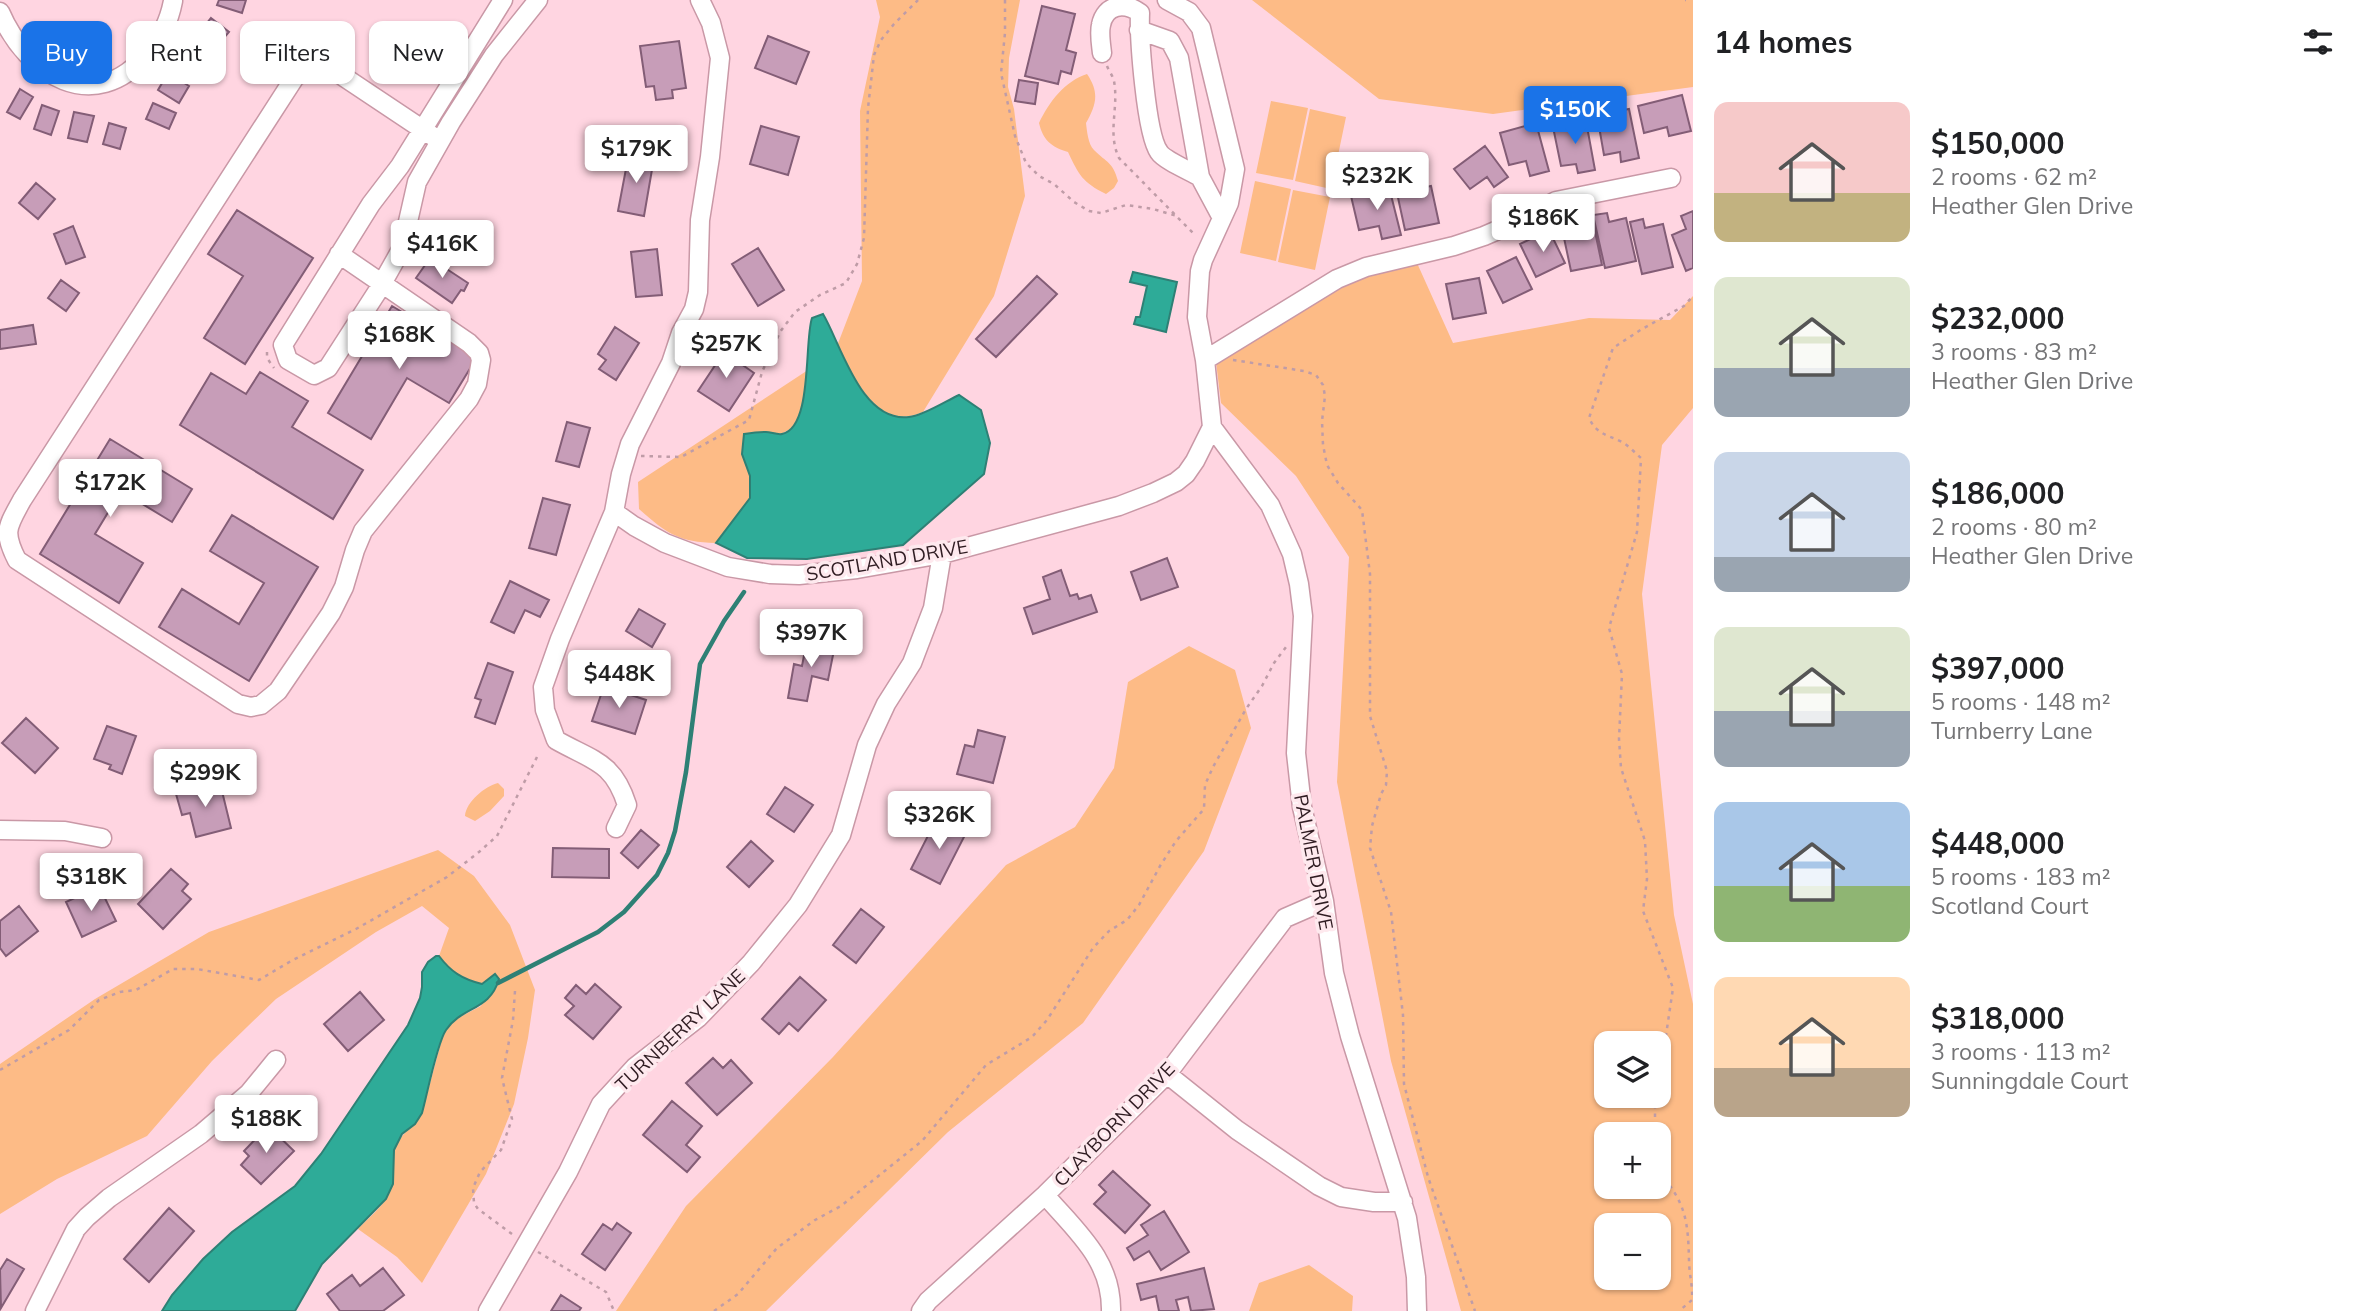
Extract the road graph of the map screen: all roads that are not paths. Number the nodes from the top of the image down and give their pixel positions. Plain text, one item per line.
1 (503, 0) edge
2 (538, 0) edge
3 (700, 0) edge
4 (1167, 0) edge
5 (173, 1) edge
6 (0, 12) edge
7 (1139, 30) junction
8 (1102, 53) road end
9 (423, 130) junction
10 (440, 141) junction
11 (1200, 177) junction
12 (1671, 178) dead end
13 (1222, 218) junction
14 (339, 254) junction
15 (382, 284) junction
16 (1209, 358) junction
17 (1212, 427) junction
18 (614, 512) junction
19 (942, 554) junction
20 (616, 828) dead end
21 (0, 830) edge
22 (102, 838) dead end
23 (1324, 901) junction
24 (276, 1060) dead end
25 (1167, 1074) junction
26 (1045, 1195) junction
27 (1403, 1202) junction
28 (35, 1311) edge
29 (488, 1311) edge
30 (921, 1311) edge
31 (1111, 1311) edge
32 (1417, 1311) edge

1 - 9 street
2 - 10 street
3 - 18 street
4 - 13 street
5 - 6 street
7 - 8 street
7 - 11 street
7 - 11 street
9 - 10 street
9 - 14 street
9 - 15 street
10 - 15 street
11 - 13 street
12 - 16 street
13 - 16 street
14 - 15 street
14 - 15 street
16 - 17 street
17 - 19 street, SCOTLAND DRIVE
17 - 23 street, PALMER DRIVE
18 - 19 street, SCOTLAND DRIVE
18 - 20 street
19 - 29 street, TURNBERRY LANE
21 - 22 street
23 - 25 street, CLAYBORN DRIVE
23 - 27 street, PALMER DRIVE
24 - 28 street
25 - 26 street, CLAYBORN DRIVE
25 - 27 street
26 - 30 street, CLAYBORN DRIVE
26 - 31 street
27 - 32 street, PALMER DRIVE

